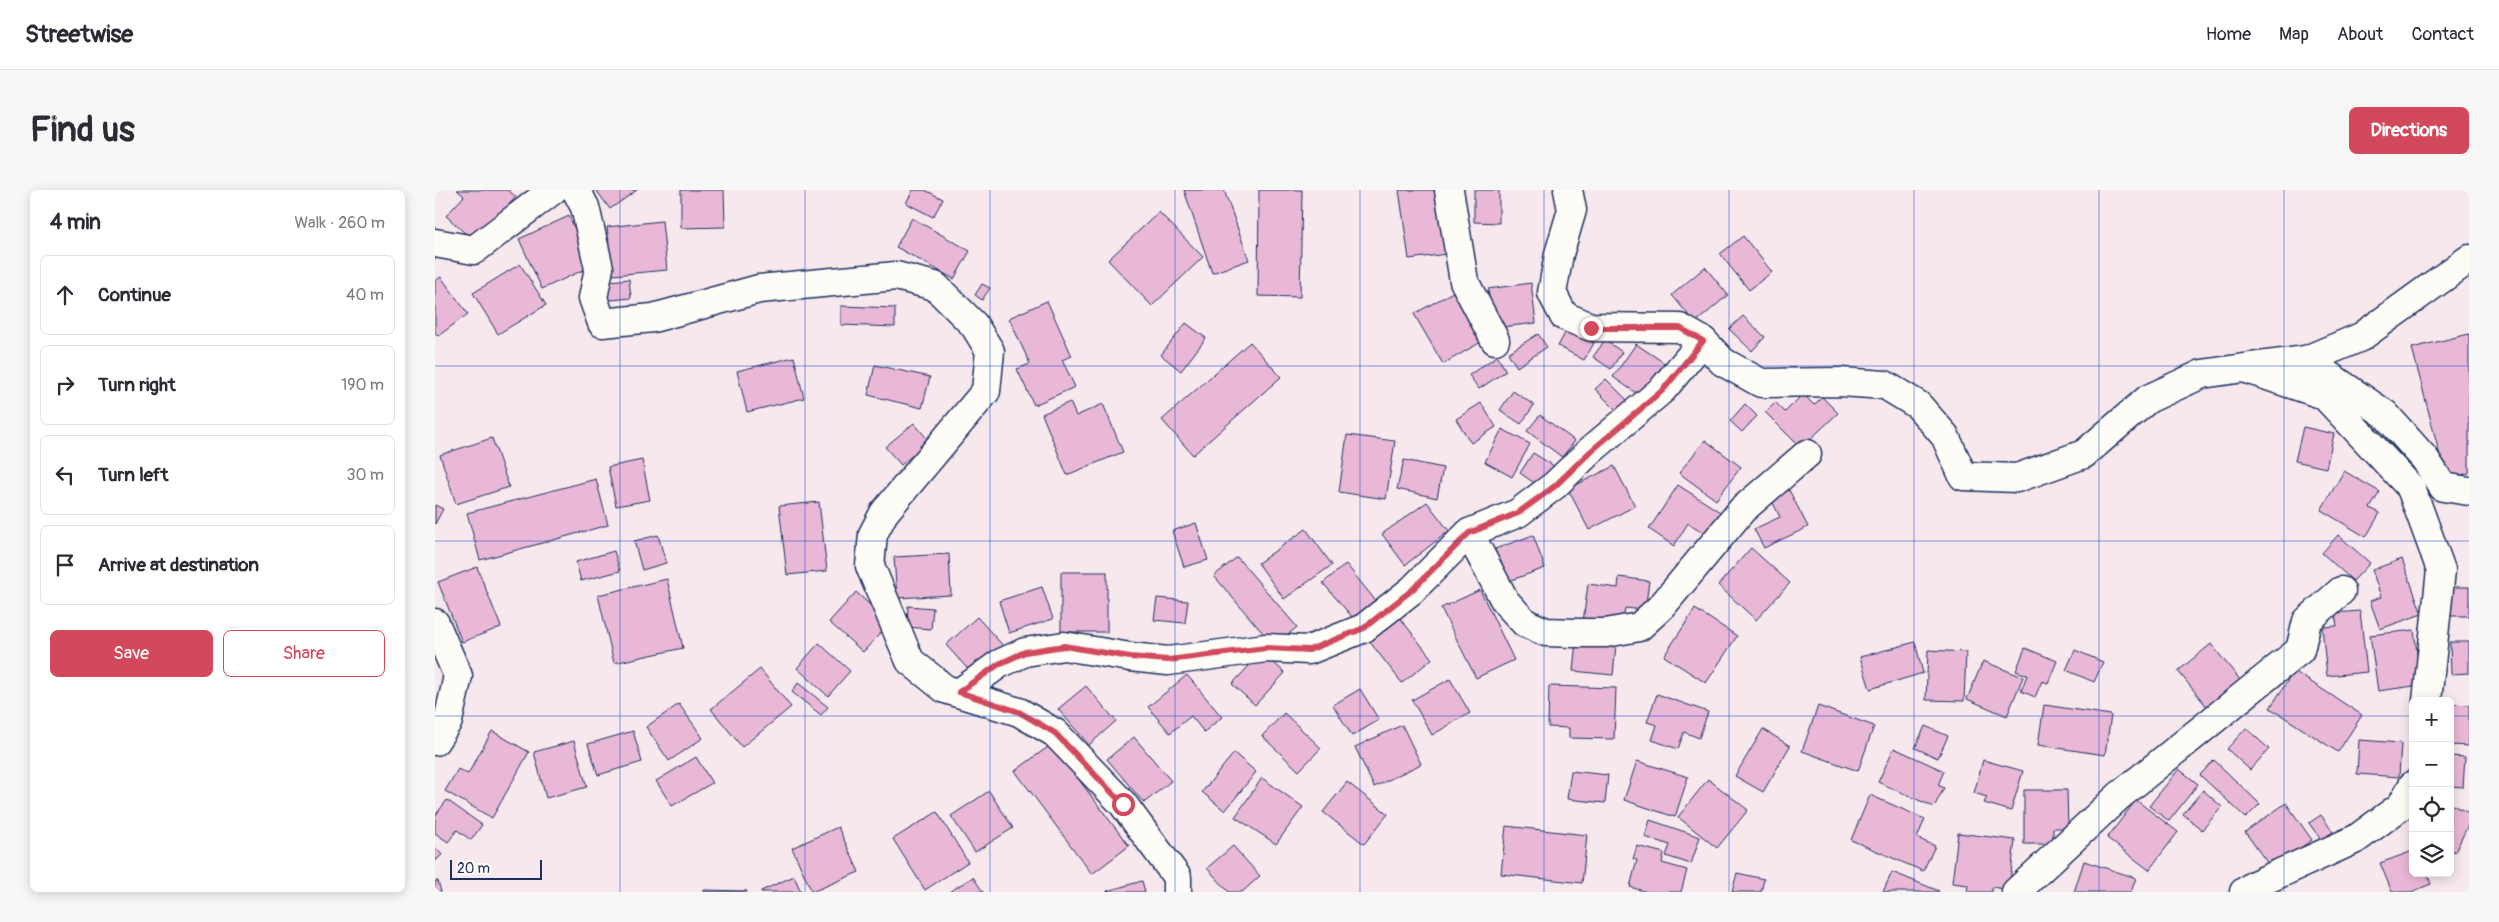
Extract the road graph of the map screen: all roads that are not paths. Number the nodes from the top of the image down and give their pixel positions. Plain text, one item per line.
1 (553, 190) edge
2 (576, 190) edge
3 (1449, 190) edge
4 (1568, 190) edge
5 (435, 243) edge
6 (2469, 259) edge
7 (1495, 340) dead end
8 (1703, 341) junction
9 (2306, 360) junction
10 (2244, 368) junction
11 (1807, 454) dead end
12 (2469, 491) edge
13 (1469, 533) junction
14 (2341, 591) dead end
15 (435, 623) edge
16 (959, 692) junction
17 (2427, 697) edge
18 (435, 741) edge
19 (2412, 787) edge
20 (1177, 892) edge
21 (2016, 892) edge
22 (2244, 892) edge

1 - 5 street
2 - 16 street
3 - 7 street
4 - 8 street
6 - 9 street
8 - 10 street
8 - 13 street
9 - 10 street
9 - 12 street
10 - 17 street
11 - 13 street
13 - 16 street
14 - 21 street
15 - 18 street
16 - 20 street
19 - 22 street

